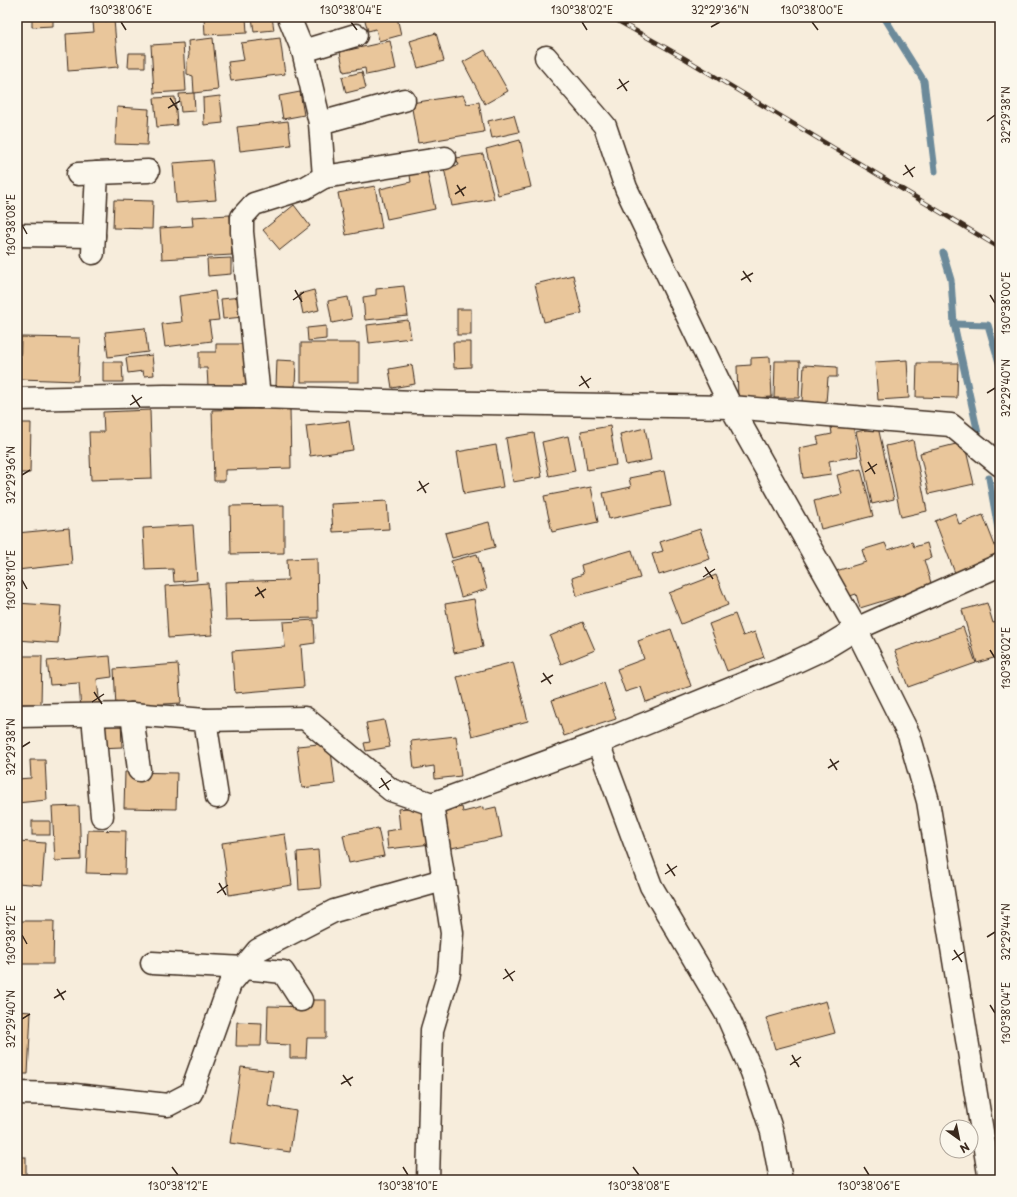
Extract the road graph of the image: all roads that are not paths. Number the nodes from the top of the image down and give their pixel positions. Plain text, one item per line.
1 (289, 17) edge
2 (356, 35) dead end
3 (303, 51) junction
4 (546, 57) dead end
5 (404, 100) dead end
6 (320, 123) junction
7 (445, 158) dead end
8 (148, 171) dead end
9 (324, 177) junction
10 (17, 236) edge
11 (259, 397) junction
12 (17, 399) edge
13 (731, 407) junction
14 (1000, 465) edge
15 (991, 569) edge
16 (856, 629) junction
17 (132, 714) junction
18 (17, 716) edge
19 (93, 716) junction
20 (205, 720) junction
21 (598, 743) junction
22 (139, 770) dead end
23 (217, 797) dead end
24 (432, 804) junction
25 (102, 816) dead end
26 (443, 880) junction
27 (152, 963) dead end
28 (244, 968) junction
29 (301, 1000) dead end
30 (17, 1093) edge
31 (428, 1180) edge
32 (782, 1180) edge
33 (990, 1180) edge

1 - 3 street
2 - 3 street
3 - 6 street
4 - 13 street
5 - 6 street
6 - 9 street
7 - 9 street
8 - 10 street
9 - 11 street
11 - 12 street
11 - 13 street
13 - 14 street
13 - 16 street
15 - 16 street
16 - 21 street
16 - 33 street
17 - 19 street
17 - 20 street
17 - 22 street
18 - 19 street
19 - 25 street
20 - 23 street
20 - 24 street
21 - 24 street
21 - 32 street
24 - 26 street
26 - 28 street
26 - 31 street
27 - 28 street
28 - 29 street
28 - 30 street

